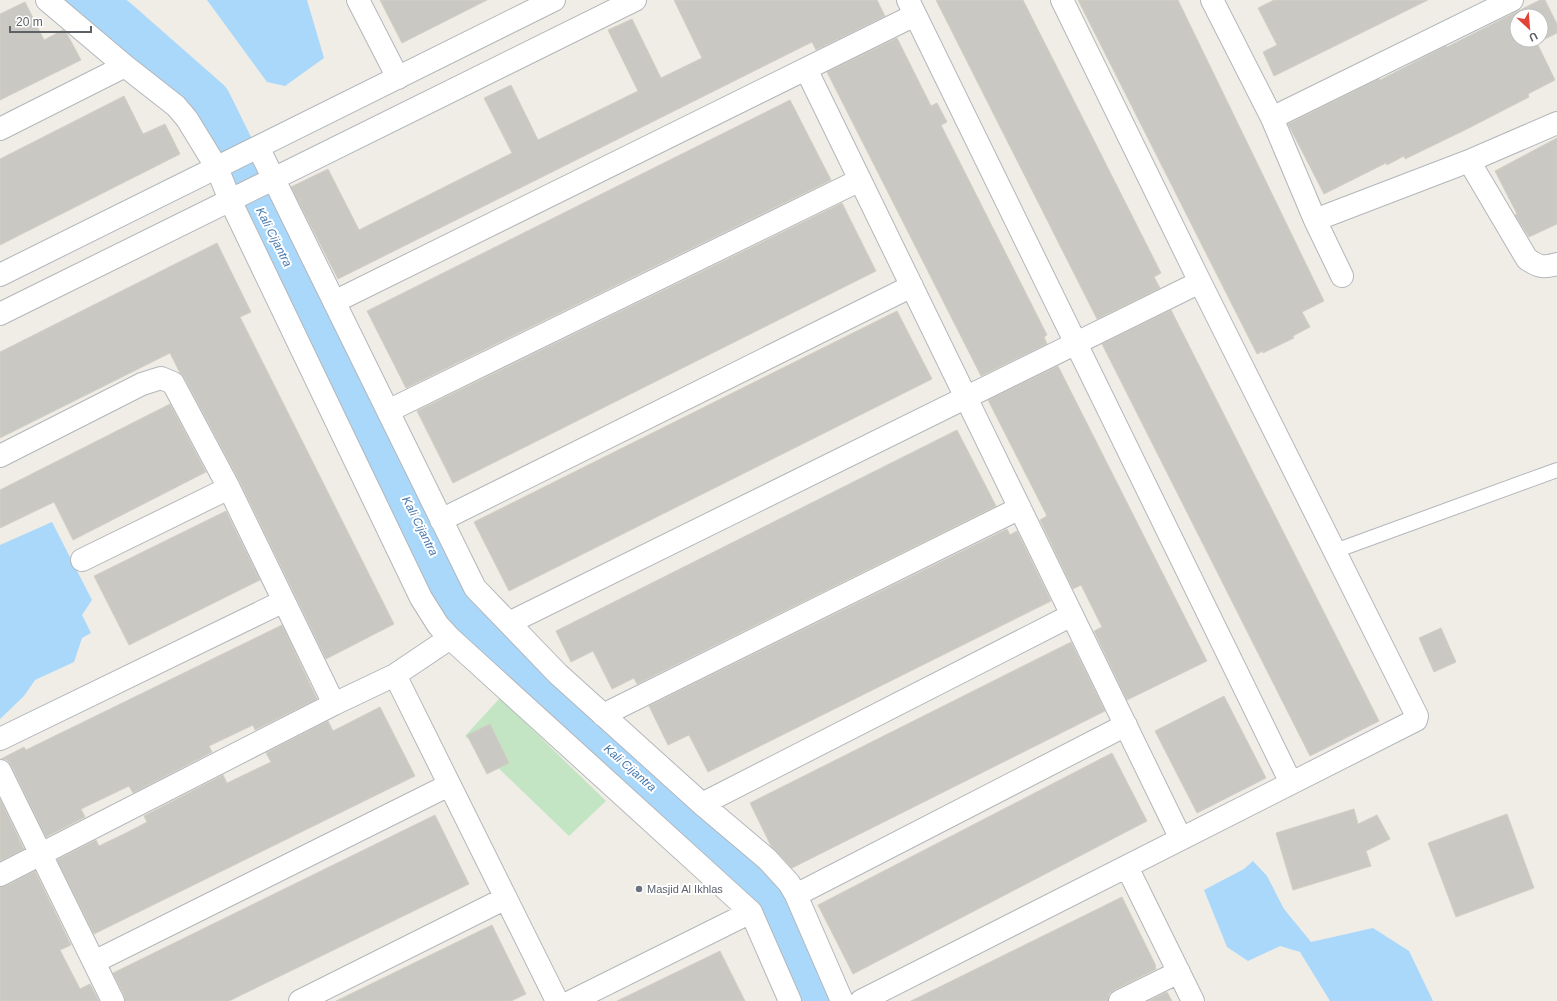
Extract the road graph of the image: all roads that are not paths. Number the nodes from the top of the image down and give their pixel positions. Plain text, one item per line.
1 (48, 0) edge
2 (358, 0) edge
3 (554, 0) edge
4 (635, 0) edge
5 (1062, 0) edge
6 (1212, 0) edge
7 (1512, 0) edge
8 (912, 7) edge
9 (125, 66) junction
10 (806, 68) junction
11 (398, 78) junction
12 (1272, 118) junction
13 (1557, 123) edge
14 (0, 130) edge
15 (254, 149) junction
16 (1468, 161) junction
17 (220, 166) junction
18 (271, 180) junction
19 (860, 180) junction
20 (232, 199) junction
21 (1315, 220) junction
22 (1557, 264) edge
23 (0, 275) edge
24 (1342, 276) dead end
25 (1200, 282) junction
26 (912, 286) junction
27 (334, 302) junction
28 (0, 314) edge
29 (1076, 343) junction
30 (966, 397) junction
31 (388, 411) junction
32 (0, 456) edge
33 (1557, 470) edge
34 (229, 488) junction
35 (1020, 508) junction
36 (441, 520) junction
37 (1335, 551) junction
38 (82, 560) dead end
39 (284, 601) junction
40 (1072, 615) junction
41 (509, 623) junction
42 (450, 638) junction
43 (395, 675) junction
44 (334, 704) junction
45 (603, 715) junction
46 (1126, 725) junction
47 (0, 739) edge
48 (0, 772) edge
49 (1292, 783) junction
50 (449, 785) junction
51 (702, 804) junction
52 (1181, 839) junction
53 (41, 854) junction
54 (1127, 866) junction
55 (0, 874) edge
56 (796, 895) junction
57 (506, 898) junction
58 (751, 912) junction
59 (94, 962) junction
60 (1179, 972) junction
61 (113, 1001) edge
62 (300, 1001) edge
63 (557, 1001) edge
64 (572, 1001) edge
65 (790, 1001) edge
66 (842, 1001) edge
67 (861, 1001) edge
68 (1120, 1001) edge
69 (1194, 1001) edge

1 - 9 street
2 - 11 street
3 - 11 street
4 - 18 street
5 - 25 street
6 - 12 street
7 - 12 street
8 - 10 street
8 - 29 street
9 - 14 street
9 - 17 street
10 - 19 street
10 - 27 street
11 - 15 street
12 - 21 street
13 - 16 street
15 - 17 street
15 - 18 street
16 - 21 street
16 - 22 street
17 - 20 street
17 - 23 street
18 - 20 street
18 - 27 street
19 - 26 street
19 - 31 street
20 - 28 street
20 - 42 street
21 - 24 street
25 - 29 street
25 - 37 street
26 - 30 street
26 - 36 street
27 - 31 street
29 - 30 street
29 - 49 street
30 - 35 street
30 - 41 street
31 - 36 street
32 - 34 street
33 - 37 lane
34 - 38 street
34 - 39 street
35 - 40 street
35 - 45 street
36 - 41 street
37 - 49 street
39 - 44 street
39 - 47 street
40 - 46 street
40 - 51 street
41 - 45 street
42 - 43 street
42 - 58 street
43 - 44 street
43 - 50 street
44 - 53 street
45 - 51 street
46 - 52 street
46 - 56 street
48 - 53 street
49 - 52 street
50 - 57 street
50 - 59 street
51 - 56 street
52 - 54 street
53 - 55 street
53 - 59 street
54 - 60 street
54 - 67 street
56 - 66 street
57 - 62 street
57 - 63 street
58 - 64 street
58 - 65 street
59 - 61 street
60 - 68 street
60 - 69 street

